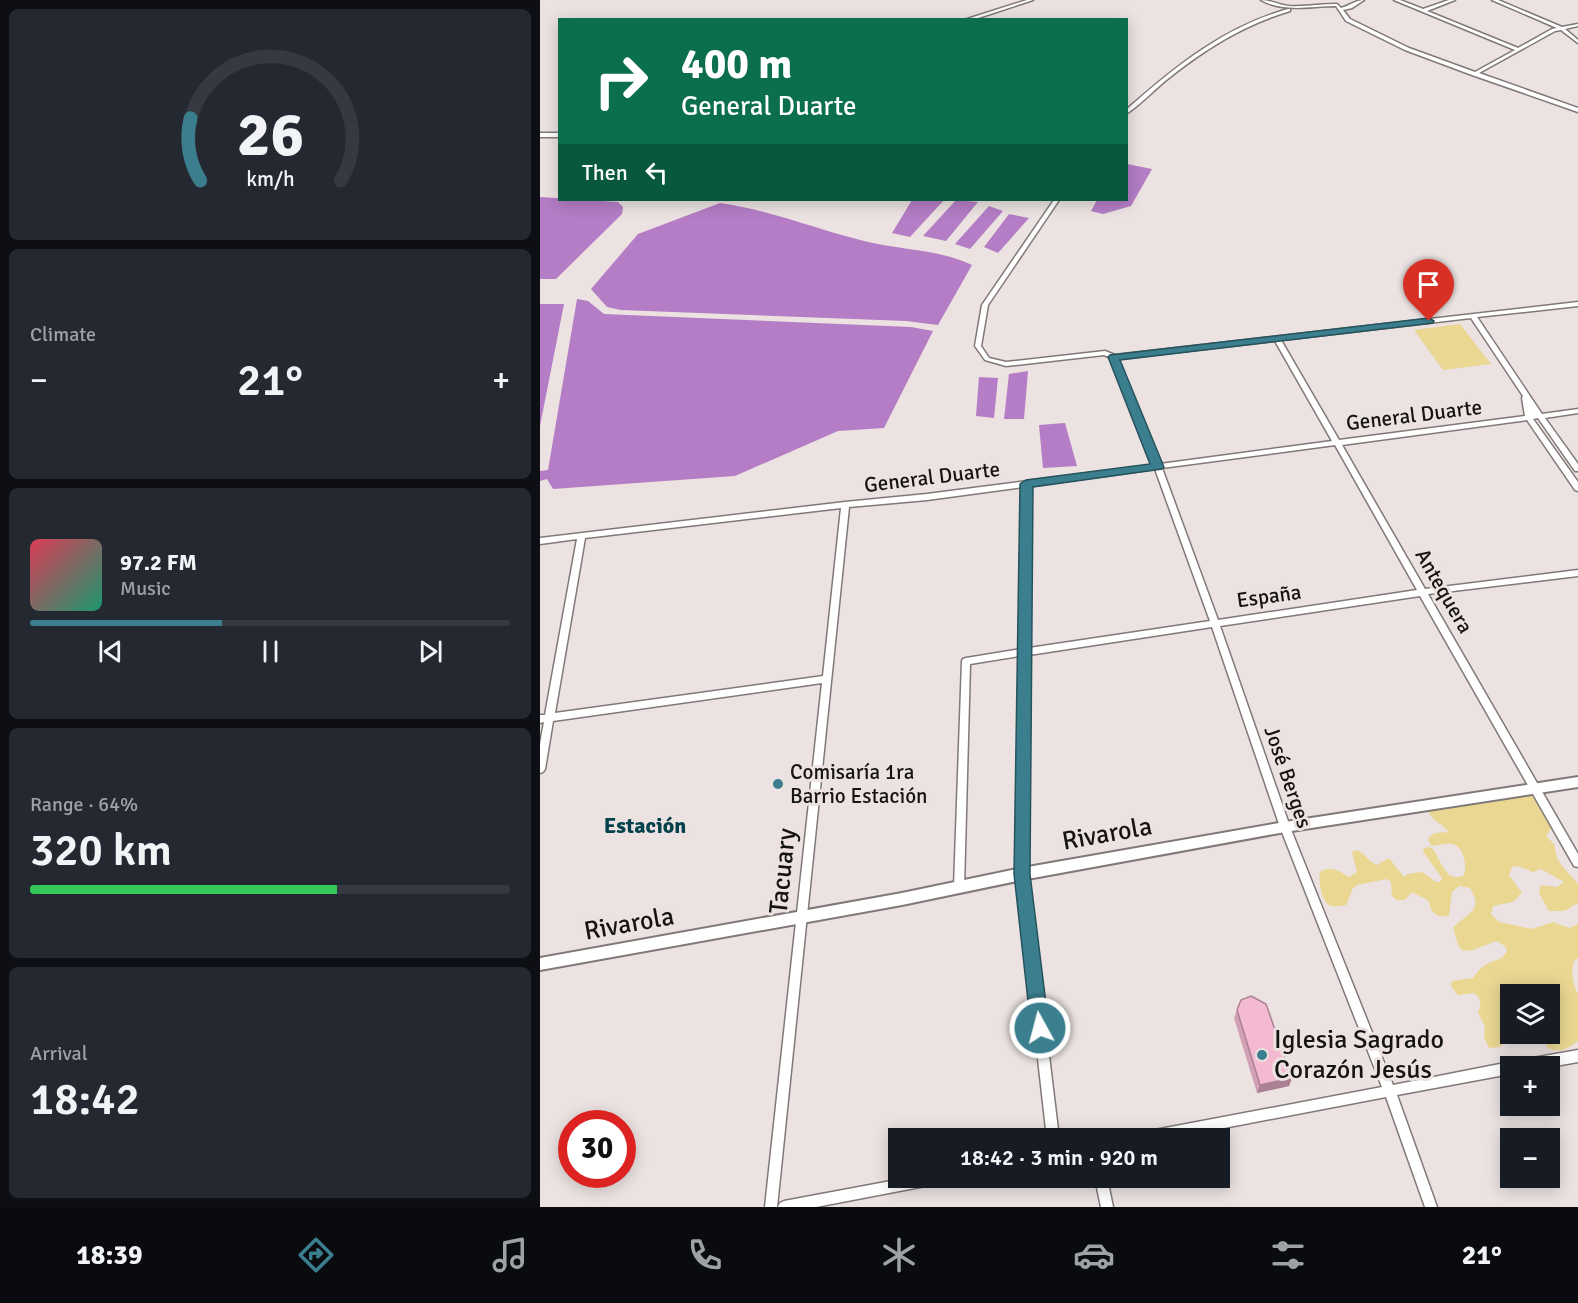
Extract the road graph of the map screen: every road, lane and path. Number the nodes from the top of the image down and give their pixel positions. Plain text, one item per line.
1 (1031, 0) edge
2 (1263, 0) edge
3 (1362, 0) edge
4 (1396, 0) edge
5 (1453, 0) edge
6 (1494, 0) edge
7 (1291, 9) junction
8 (1341, 9) junction
9 (1422, 11) junction
10 (972, 18) edge
11 (1578, 25) edge
12 (1561, 28) junction
13 (1578, 42) edge
14 (1519, 50) junction
15 (1474, 74) junction
16 (1576, 108) edge
17 (1128, 111) edge
18 (540, 135) edge
19 (558, 135) edge
20 (1055, 201) edge
21 (1578, 304) edge
22 (1473, 316) junction
23 (1277, 338) junction
24 (1114, 357) junction
25 (1525, 395) junction
26 (1578, 411) edge
27 (1539, 416) junction
28 (1529, 418) junction
29 (1338, 442) junction
30 (1158, 467) junction
31 (1578, 469) edge
32 (1026, 484) junction
33 (1578, 488) edge
34 (845, 505) junction
35 (582, 536) junction
36 (540, 541) edge
37 (1578, 573) edge
38 (1424, 592) junction
39 (1215, 622) junction
40 (1026, 651) junction
41 (826, 679) junction
42 (545, 718) edge
43 (540, 769) edge
44 (1578, 782) edge
45 (1537, 789) junction
46 (1286, 827) junction
47 (1578, 863) edge
48 (1022, 874) junction
49 (959, 887) junction
50 (801, 918) junction
51 (540, 964) edge
52 (1578, 1056) edge
53 (1560, 1059) edge
54 (1500, 1070) edge
55 (1389, 1090) junction
56 (1052, 1128) edge
57 (1195, 1128) edge
58 (888, 1188) edge
59 (1103, 1188) edge
60 (802, 1205) edge
61 (771, 1207) edge
62 (784, 1207) edge
63 (1107, 1207) edge
64 (1431, 1207) edge

1 - 10 street
2 - 7 street
3 - 8 street
4 - 9 street
5 - 9 street
6 - 12 street
7 - 8 street
7 - 17 street
8 - 15 street
9 - 14 street
11 - 12 street
12 - 13 street
12 - 14 street
14 - 15 street
15 - 16 street
18 - 19 street
20 - 24 street
21 - 22 street
22 - 23 street
22 - 25 street
23 - 24 street
23 - 29 street, Antequera
24 - 30 street, José Berges
25 - 27 street
25 - 28 street
26 - 27 street, General Duarte
27 - 28 street, General Duarte
27 - 31 street
28 - 29 street, General Duarte
28 - 33 street
29 - 30 street, General Duarte
29 - 38 street, Antequera
30 - 32 street, General Duarte
30 - 39 street, José Berges
32 - 34 street, General Duarte
32 - 40 street
34 - 35 street, General Duarte
34 - 41 street, Tacuary
35 - 36 street, General Duarte
35 - 42 street
37 - 38 street, España
38 - 39 street, España
38 - 45 street, Antequera
39 - 40 street, España
39 - 46 street, José Berges
40 - 48 street
40 - 49 street, España
41 - 42 street
41 - 50 street, Tacuary
42 - 43 street
44 - 45 street, Rivarola
45 - 46 street, Rivarola
45 - 47 street, Antequera
46 - 48 street, Rivarola
46 - 55 street, José Berges
48 - 49 street, Rivarola
48 - 56 street
49 - 50 street, Rivarola
50 - 51 street, Rivarola
50 - 61 street, Tacuary
52 - 53 street
54 - 55 street
55 - 57 street
55 - 64 street, José Berges
58 - 60 street
59 - 63 street
60 - 62 street

